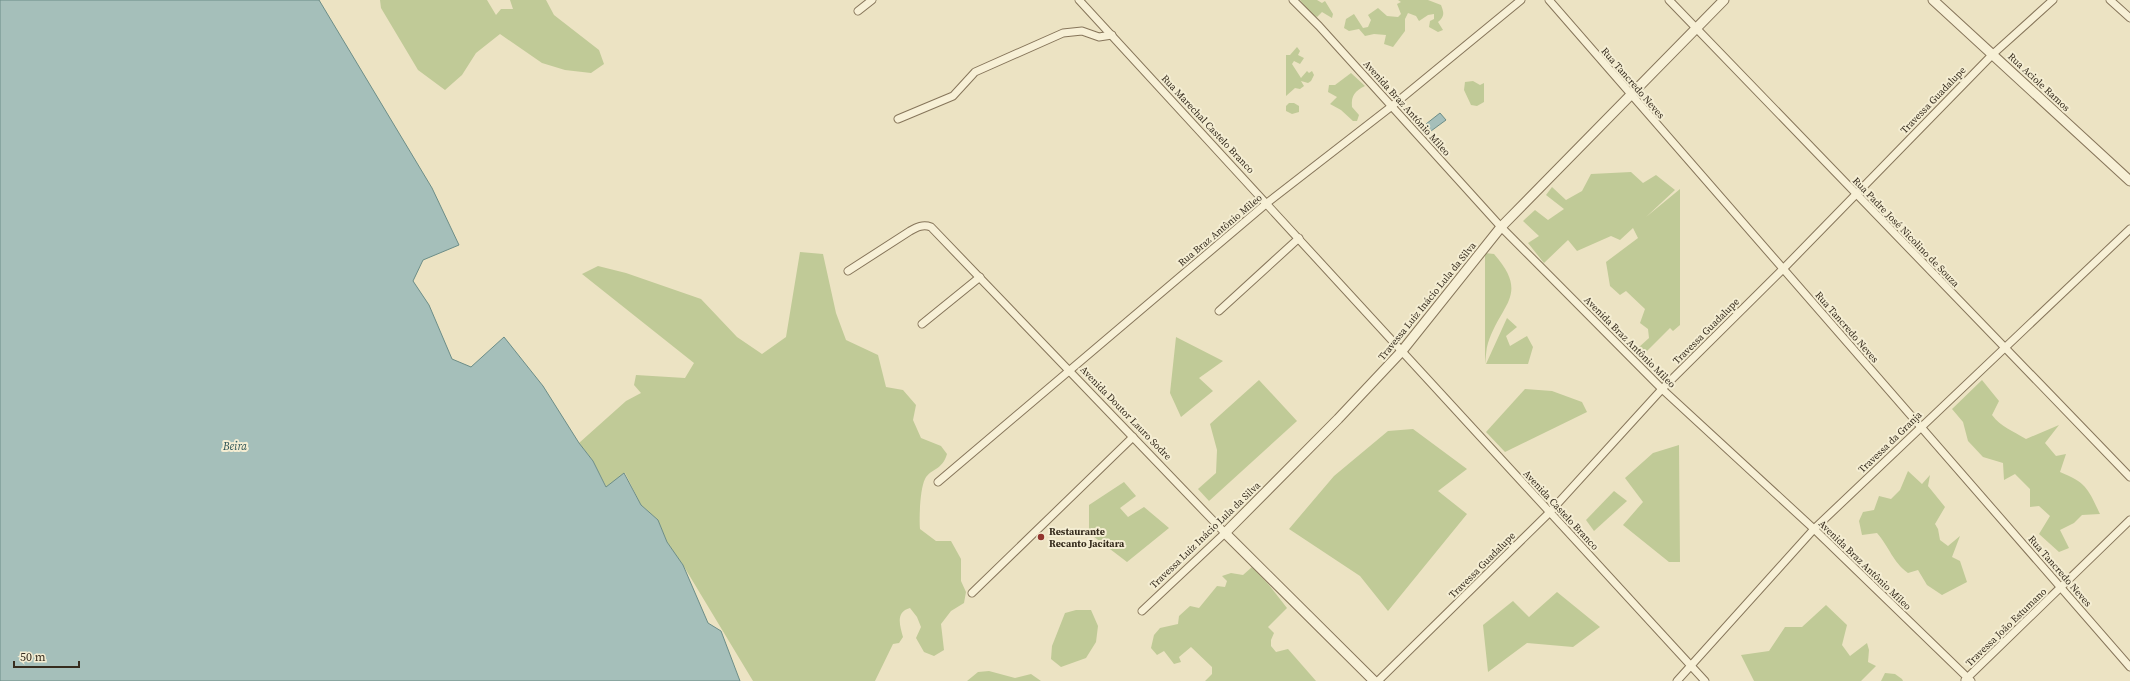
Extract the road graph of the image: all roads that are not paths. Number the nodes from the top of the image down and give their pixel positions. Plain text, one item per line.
1 (872, 0) edge
2 (1079, 0) edge
3 (1293, 0) edge
4 (1520, 0) edge
5 (1549, 0) edge
6 (1669, 0) edge
7 (1724, 0) edge
8 (1934, 0) edge
9 (2053, 0) edge
10 (2110, 0) edge
11 (858, 11) dead end
12 (2130, 18) edge
13 (1696, 29) junction
14 (1112, 35) junction
15 (1993, 54) junction
16 (1631, 96) junction
17 (1392, 106) junction
18 (898, 119) dead end
19 (2130, 181) edge
20 (1856, 194) junction
21 (1267, 202) junction
22 (1501, 227) junction
23 (2130, 229) edge
24 (1299, 238) junction
25 (1783, 269) junction
26 (848, 271) dead end
27 (980, 277) junction
28 (1219, 311) dead end
29 (922, 324) dead end
30 (2004, 348) junction
31 (1402, 351) junction
32 (1071, 371) junction
33 (1662, 389) junction
34 (1921, 426) junction
35 (1133, 437) junction
36 (2130, 477) edge
37 (938, 482) dead end
38 (1549, 513) junction
39 (2130, 520) edge
40 (1814, 529) junction
41 (1225, 533) junction
42 (2062, 588) junction
43 (972, 593) dead end
44 (1142, 611) dead end
45 (1691, 666) junction
46 (2130, 667) edge
47 (1968, 680) edge
48 (1374, 681) edge
49 (1378, 681) edge
50 (1677, 681) edge
51 (1706, 681) edge

1 - 11 street
2 - 14 street, Rua Marechal Castelo Branco
3 - 17 street, Avenida Braz Antônio Mileo
4 - 17 street, Rua Braz Antônio Mileo
5 - 16 street, Rua Tancredo Neves
6 - 13 street, Rua Padre José Nicolino de Souza
7 - 13 street, Travessa Luiz Inácio Lula da Silva
8 - 15 street, Rua Aciole Ramos
9 - 15 street, Travessa Guadalupe
10 - 12 street
13 - 16 street, Travessa Luiz Inácio Lula da Silva
13 - 20 street, Rua Padre José Nicolino de Souza
14 - 18 street
14 - 21 street, Rua Marechal Castelo Branco
15 - 19 street, Rua Aciole Ramos
15 - 20 street, Travessa Guadalupe
16 - 22 street, Travessa Luiz Inácio Lula da Silva
16 - 25 street, Rua Tancredo Neves
17 - 21 street, Rua Braz Antônio Mileo
17 - 22 street, Avenida Braz Antônio Mileo
20 - 25 street, Travessa Guadalupe
20 - 30 street, Rua Padre José Nicolino de Souza
21 - 24 street, Rua Marechal Castelo Branco
21 - 32 street, Rua Braz Antônio Mileo
22 - 31 street, Travessa Luiz Inácio Lula da Silva
22 - 33 street, Avenida Braz Antônio Mileo
23 - 30 street, Travessa da Granja
24 - 28 street
24 - 31 street, Rua Marechal Castelo Branco
25 - 33 street, Travessa Guadalupe
25 - 34 street, Rua Tancredo Neves
26 - 27 street, Avenida Doutor Lauro Sodre
27 - 29 street
27 - 32 street, Avenida Doutor Lauro Sodre
30 - 34 street, Travessa da Granja
30 - 36 street, Rua Padre José Nicolino de Souza
31 - 38 street, Avenida Castelo Branco
31 - 41 street, Travessa Luiz Inácio Lula da Silva
32 - 35 street, Avenida Doutor Lauro Sodre
32 - 37 street, Rua Braz Antônio Mileo
33 - 38 street, Travessa Guadalupe
33 - 40 street, Avenida Braz Antônio Mileo
34 - 40 street, Travessa da Granja
34 - 42 street, Rua Tancredo Neves
35 - 41 street, Avenida Doutor Lauro Sodre
35 - 43 street
38 - 45 street, Avenida Castelo Branco
38 - 49 street, Travessa Guadalupe
39 - 42 street, Travessa João Estumano
40 - 45 street, Travessa da Granja
40 - 47 street, Avenida Braz Antônio Mileo
41 - 44 street, Travessa Luiz Inácio Lula da Silva
41 - 48 street, Avenida Doutor Lauro Sodre
42 - 46 street, Rua Tancredo Neves
42 - 47 street, Travessa João Estumano
45 - 50 street, Travessa da Granja
45 - 51 street, Avenida Castelo Branco

